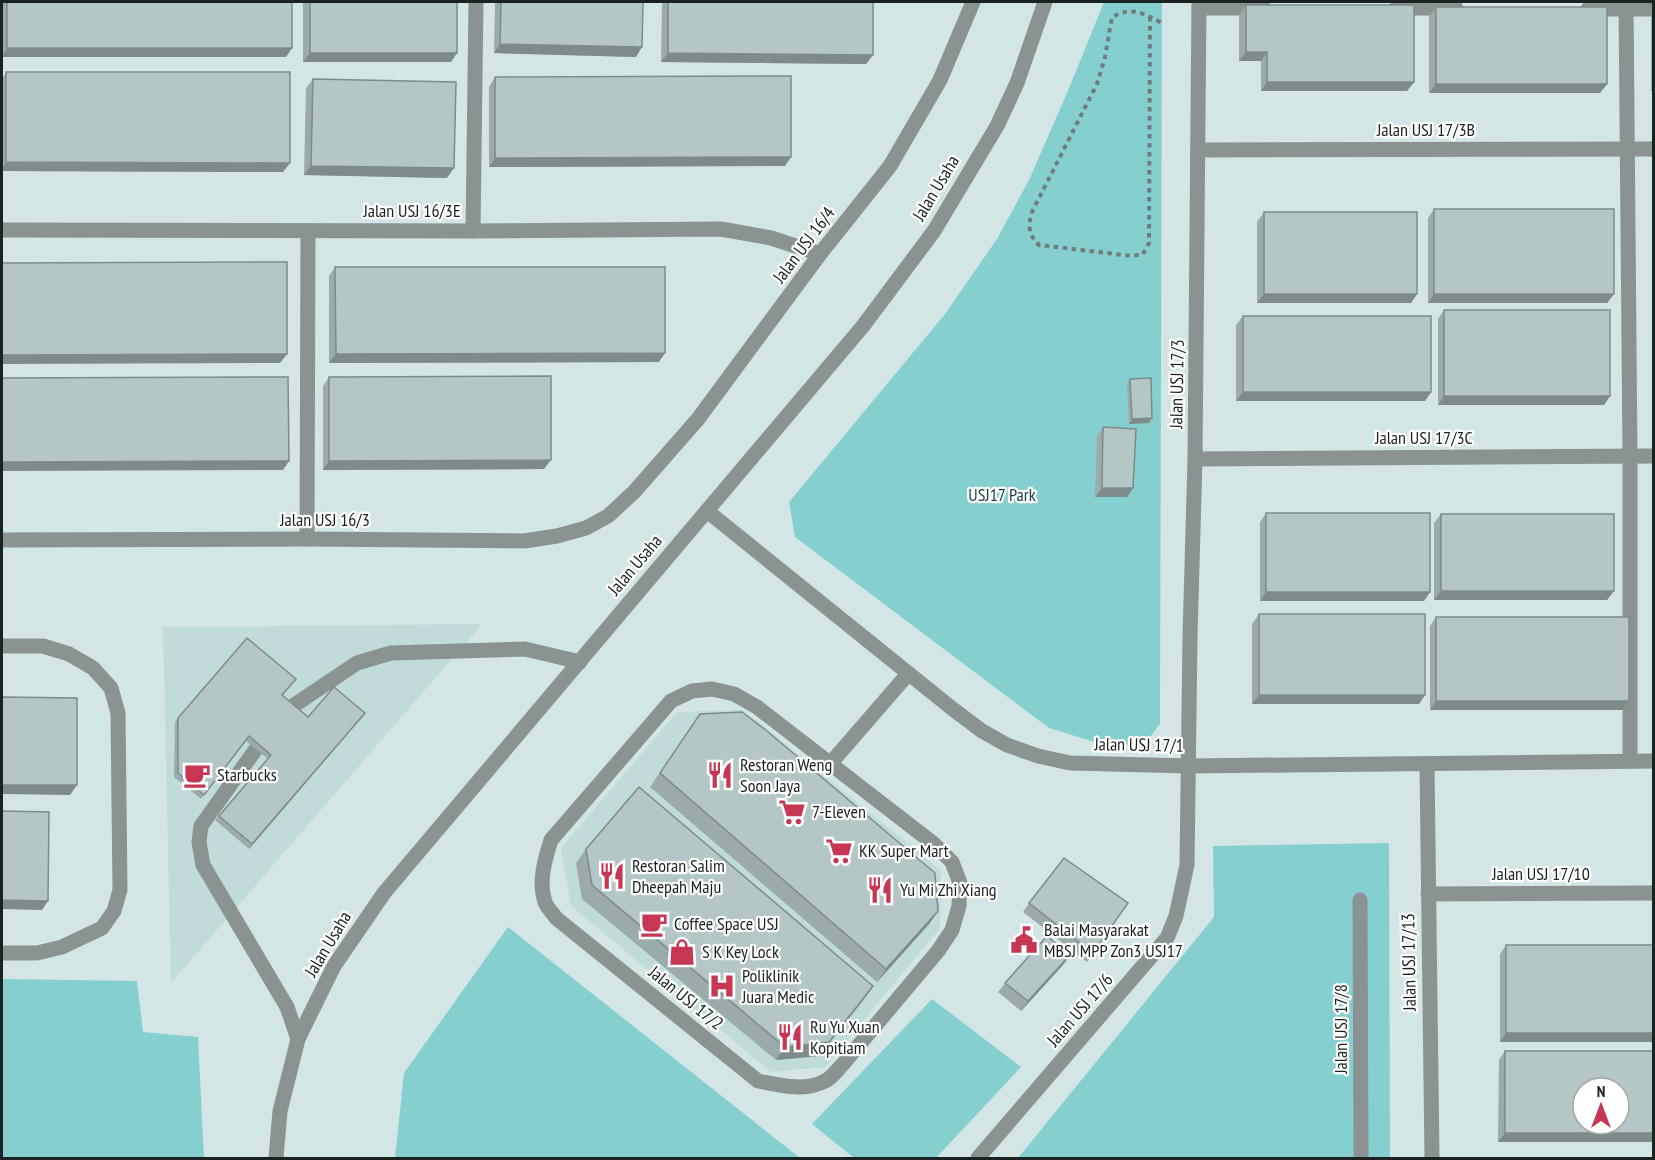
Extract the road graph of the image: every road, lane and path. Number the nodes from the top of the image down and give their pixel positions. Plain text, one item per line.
1 (476, 2) edge
2 (972, 2) edge
3 (1045, 2) edge
4 (1199, 5) edge
5 (1626, 5) edge
6 (1282, 8) edge
7 (1377, 8) edge
8 (1472, 8) edge
9 (1579, 9) edge
10 (1653, 9) edge
11 (1150, 17) junction
12 (1162, 23) dead end
13 (1627, 149) junction
14 (1653, 149) edge
15 (1198, 150) junction
16 (2, 230) edge
17 (308, 231) junction
18 (473, 231) junction
19 (820, 254) junction
20 (1630, 456) junction
21 (1653, 456) edge
22 (1196, 459) junction
23 (634, 492) joint
24 (707, 511) junction
25 (307, 539) junction
26 (2, 540) edge
27 (2, 646) edge
28 (579, 662) junction
29 (908, 674) junction
30 (290, 708) edge
31 (256, 748) edge
32 (1630, 761) junction
33 (1653, 761) edge
34 (830, 764) junction
35 (1427, 765) junction
36 (1190, 766) junction
37 (1653, 893) edge
38 (1428, 894) junction
39 (1360, 900) dead end
40 (2, 953) edge
41 (298, 1039) junction
42 (276, 1158) edge
43 (978, 1158) edge
44 (1361, 1158) edge
45 (1432, 1158) edge

1 - 18 street
2 - 19 street, Jalan USJ 16/4
3 - 24 street, Jalan Usaha
4 - 6 street
4 - 15 street, Jalan USJ 17/3
5 - 9 street
5 - 10 street
5 - 13 street
7 - 8 street
11 - 11 path
11 - 12 path
13 - 14 street, Jalan USJ 17/3B
13 - 15 street, Jalan USJ 17/3B
13 - 20 street
15 - 22 street, Jalan USJ 17/3
16 - 17 street, Jalan USJ 16/3E
17 - 18 street, Jalan USJ 16/3E
17 - 25 street
18 - 19 street, Jalan USJ 16/3E
19 - 23 street, Jalan USJ 16/4
20 - 21 street, Jalan USJ 17/3C
20 - 22 street, Jalan USJ 17/3C
20 - 32 street
22 - 36 street, Jalan USJ 17/3
23 - 25 street, Jalan USJ 16/3
24 - 28 street, Jalan Usaha
24 - 29 street, Jalan USJ 17/1
25 - 26 street, Jalan USJ 16/3
27 - 40 street
28 - 30 street
28 - 41 street, Jalan Usaha
29 - 34 street
29 - 36 street, Jalan USJ 17/1
31 - 41 street
32 - 33 street, Jalan USJ 17/1
32 - 35 street, Jalan USJ 17/1
34 - 34 street, Jalan USJ 17/2
35 - 36 street, Jalan USJ 17/1
35 - 38 street, Jalan USJ 17/13
36 - 43 street, Jalan USJ 17/6
37 - 38 street, Jalan USJ 17/10
38 - 45 street, Jalan USJ 17/13
39 - 44 street, Jalan USJ 17/8
41 - 42 street, Jalan Usaha

